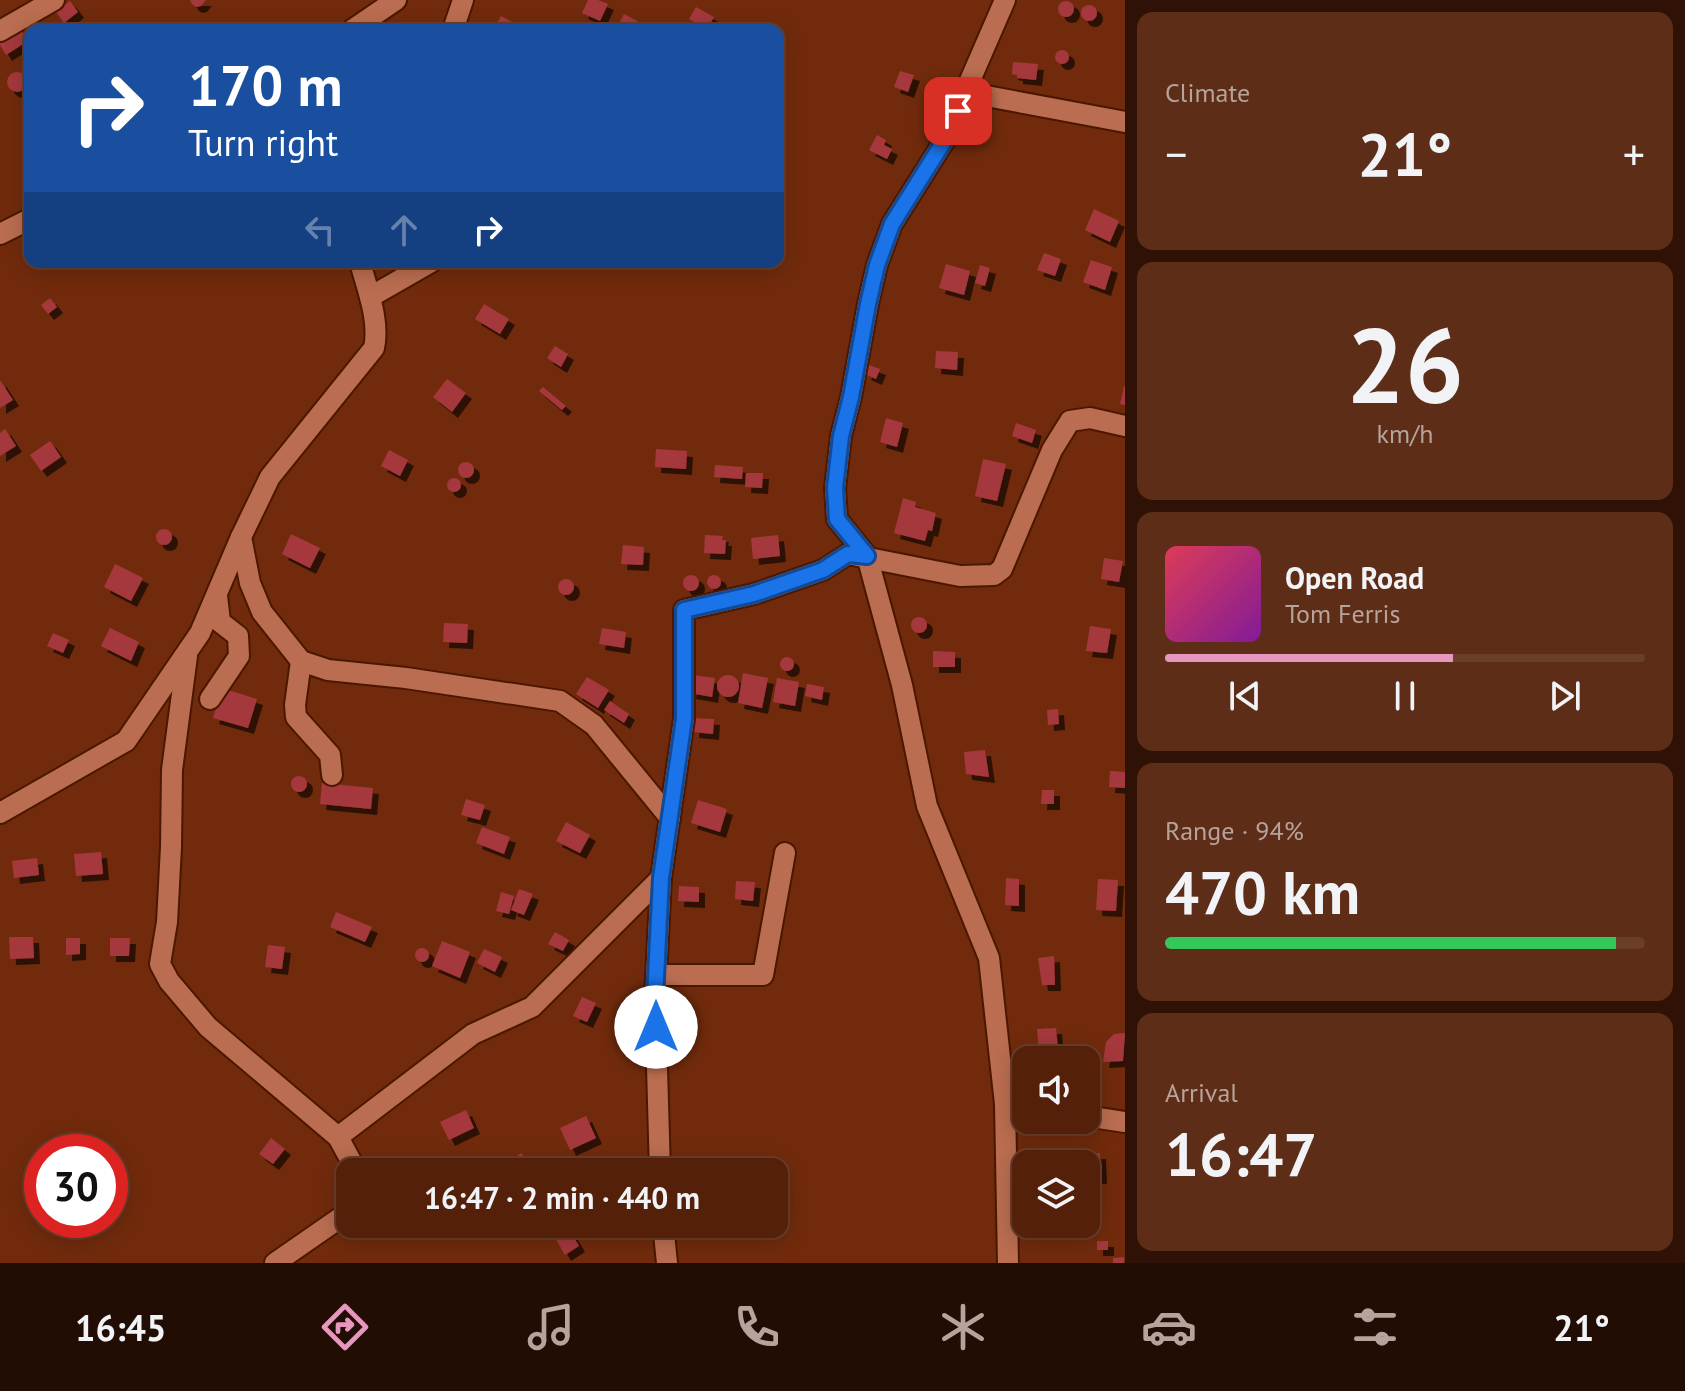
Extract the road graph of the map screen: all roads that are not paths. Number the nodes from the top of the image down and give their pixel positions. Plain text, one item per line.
1 (54, 0) edge
2 (463, 0) edge
3 (1005, 0) edge
4 (391, 1) edge
5 (360, 24) edge
6 (455, 24) edge
7 (0, 31) edge
8 (965, 92) junction
9 (1125, 122) edge
10 (24, 222) edge
11 (0, 234) edge
12 (362, 268) edge
13 (421, 268) edge
14 (370, 297) junction
15 (1125, 426) edge
16 (241, 537) junction
17 (867, 556) junction
18 (217, 594) junction
19 (188, 653) junction
20 (301, 661) junction
21 (210, 699) dead end
22 (332, 775) dead end
23 (0, 813) edge
24 (670, 818) junction
25 (785, 853) dead end
26 (661, 878) junction
27 (656, 975) junction
28 (1012, 1083) edge
29 (1100, 1118) edge
30 (1125, 1122) edge
31 (1015, 1134) edge
32 (338, 1137) junction
33 (349, 1158) edge
34 (660, 1158) edge
35 (336, 1221) edge
36 (664, 1238) edge
37 (275, 1263) edge
38 (667, 1263) edge
39 (1008, 1263) edge

1 - 7 street
2 - 6 street
3 - 8 street
4 - 5 street
8 - 9 street
8 - 17 street
10 - 11 street
12 - 14 street
13 - 14 street
14 - 16 street
15 - 17 street
16 - 18 street
16 - 20 street
17 - 24 street
17 - 28 street
18 - 19 street
18 - 21 street
19 - 23 street
19 - 32 street
20 - 22 street
20 - 24 street
24 - 26 street
25 - 27 street
26 - 27 street
26 - 32 street
27 - 34 street
29 - 30 street
31 - 39 street
32 - 33 street
35 - 37 street
36 - 38 street

